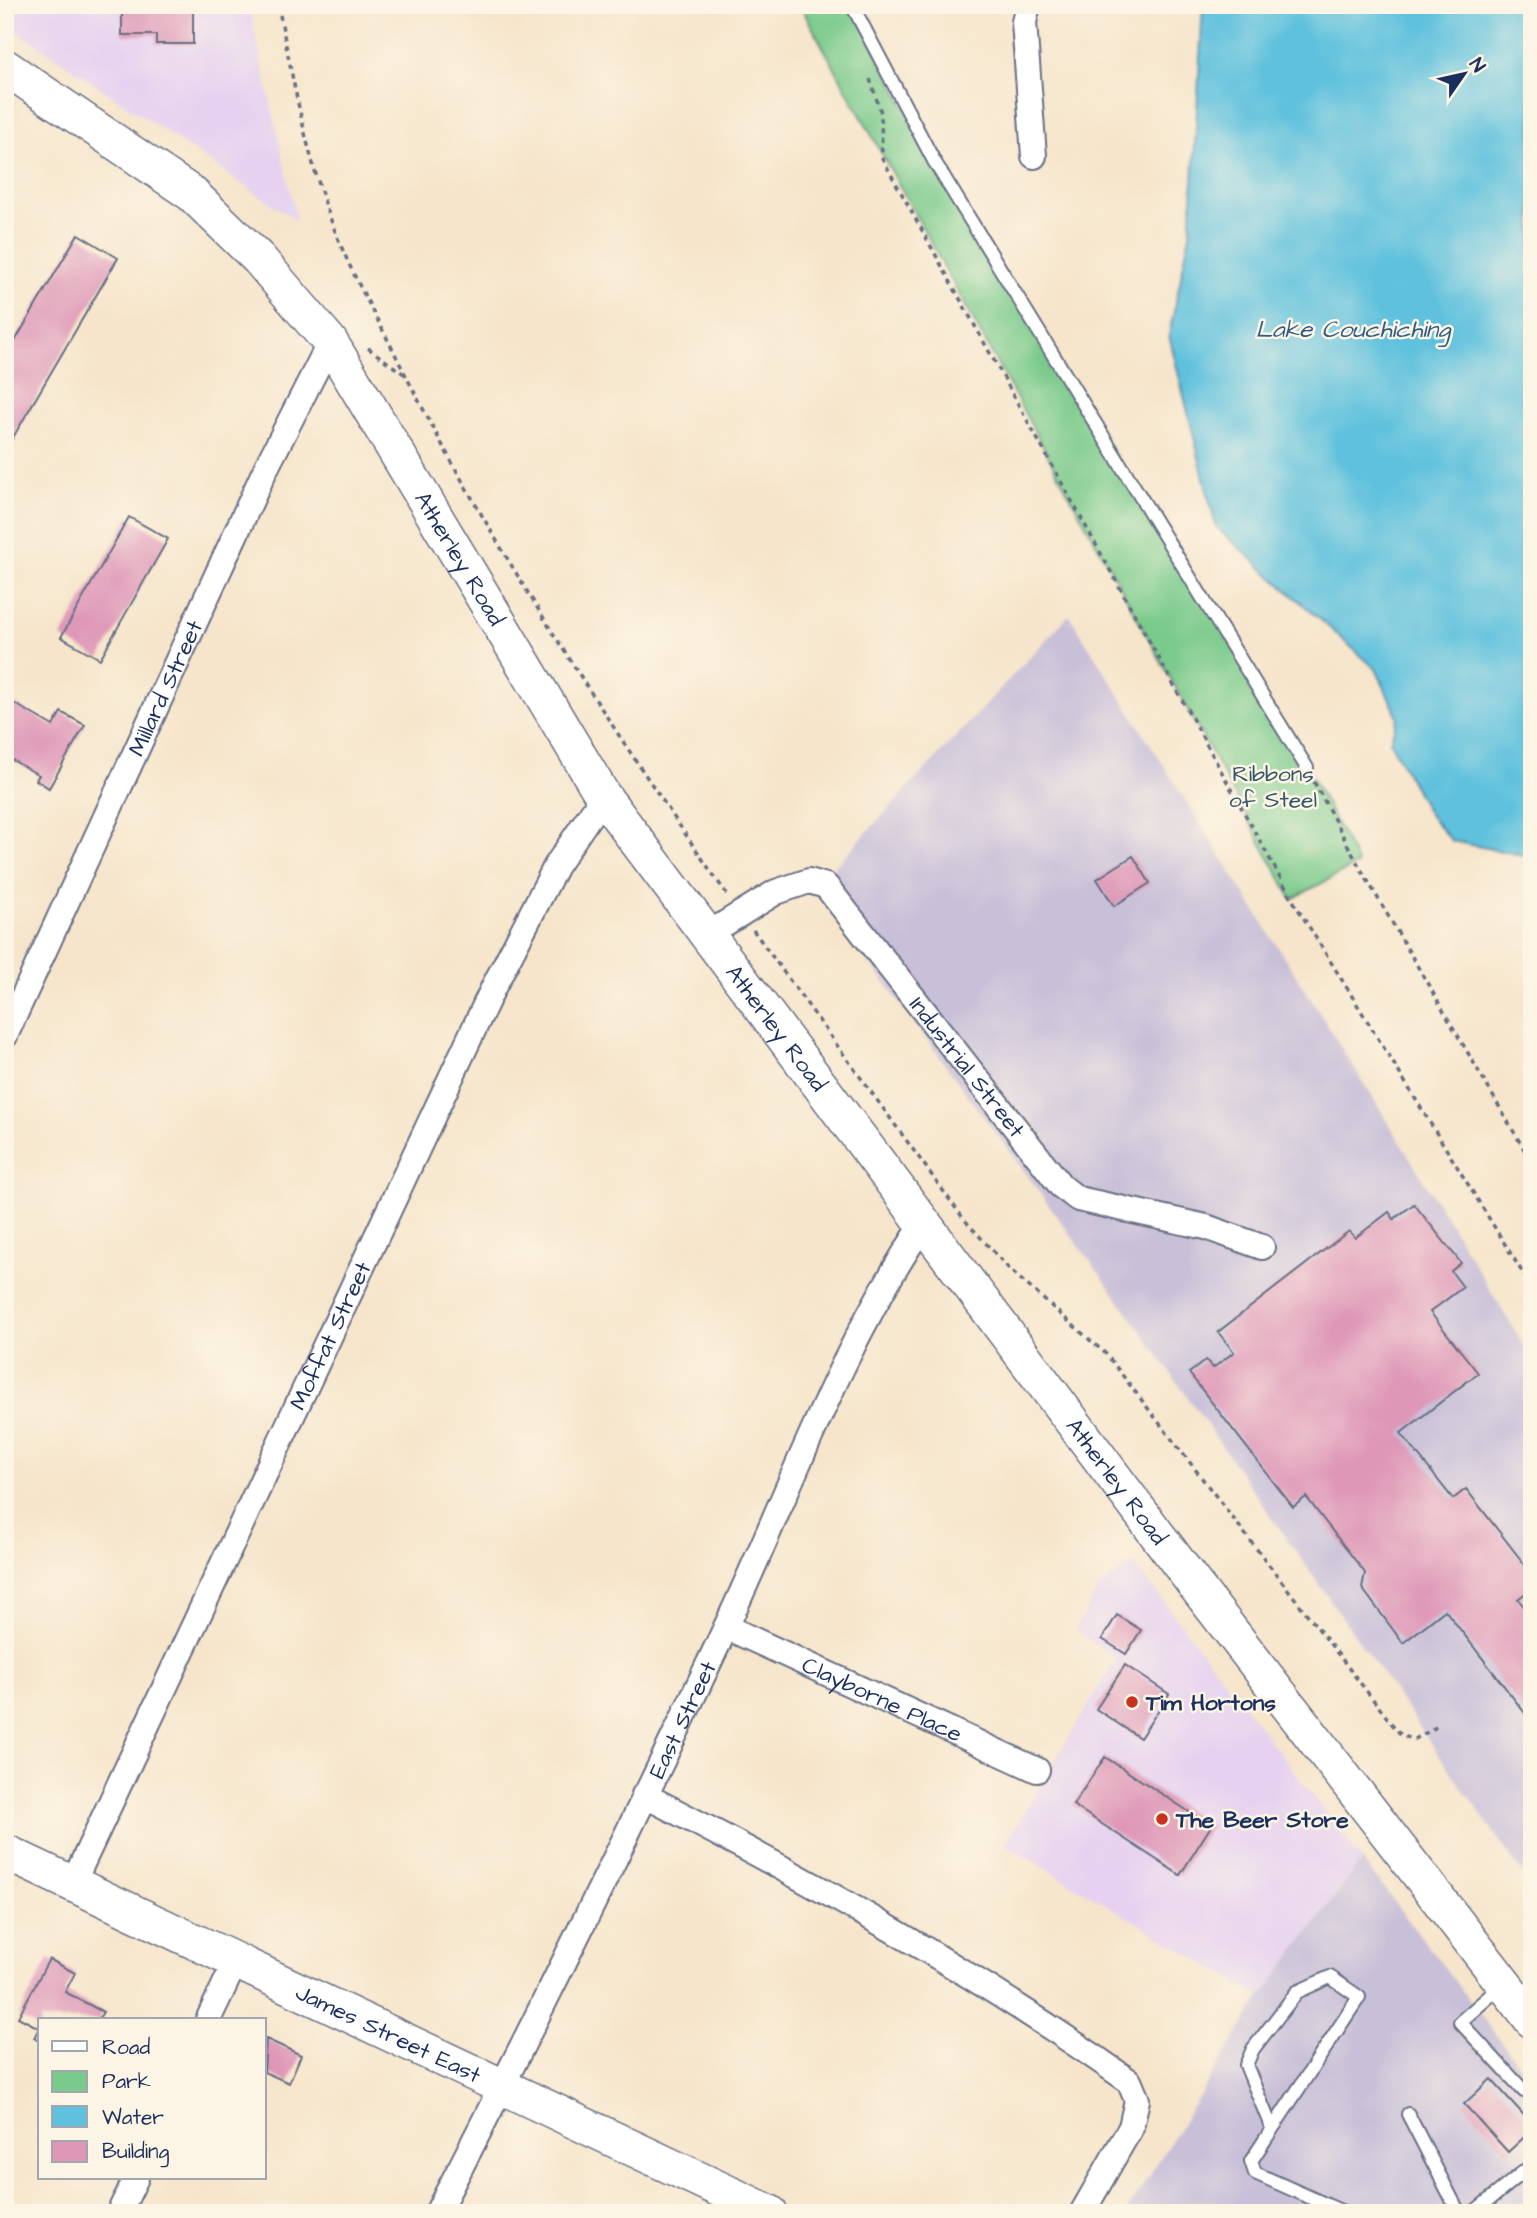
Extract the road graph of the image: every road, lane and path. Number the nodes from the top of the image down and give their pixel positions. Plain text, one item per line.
1 (278, 5) edge
2 (852, 5) edge
3 (1028, 5) edge
4 (5, 67) edge
5 (870, 78) dead end
6 (1034, 156) dead end
7 (330, 342) junction
8 (1307, 768) joint
9 (603, 796) junction
10 (741, 913) junction
11 (708, 934) junction
12 (5, 1036) edge
13 (1532, 1163) edge
14 (923, 1226) junction
15 (1262, 1247) dead end
16 (1532, 1287) edge
17 (726, 1627) junction
18 (1440, 1725) dead end
19 (1037, 1770) dead end
20 (644, 1795) junction
21 (5, 1852) edge
22 (72, 1885) junction
23 (234, 1963) junction
24 (1504, 1983) junction
25 (209, 2018) edge
26 (1532, 2020) edge
27 (503, 2086) junction
28 (1529, 2093) edge
29 (1408, 2114) dead end
30 (1272, 2129) junction
31 (1532, 2165) edge
32 (135, 2180) edge
33 (722, 2202) edge
34 (119, 2213) edge
35 (437, 2213) edge
36 (769, 2213) edge
37 (1082, 2213) edge
38 (1345, 2213) edge
39 (1460, 2213) edge
40 (1473, 2213) edge

1 - 10 path
2 - 8 lane
3 - 6 street
4 - 7 main road, Atherley Road
5 - 16 path
7 - 9 main road, Atherley Road
7 - 12 street, Millard Street
8 - 13 path
9 - 11 main road, Atherley Road
9 - 22 street, Moffat Street
10 - 11 street, Industrial Street
10 - 15 street, Industrial Street
10 - 18 path
11 - 14 main road, Atherley Road
14 - 17 street, East Street
14 - 24 main road, Atherley Road
17 - 19 street, Clayborne Place
17 - 20 street, East Street
20 - 27 street, East Street
20 - 37 street
21 - 22 main road, James Street East
22 - 23 main road, James Street East
23 - 25 street
23 - 27 main road, James Street East
24 - 26 main road, Atherley Road
24 - 28 lane
27 - 33 main road, James Street East
27 - 35 street, East Street
29 - 39 lane
30 - 30 lane
30 - 38 lane
31 - 40 lane
32 - 34 street
33 - 36 main road, James Street East

